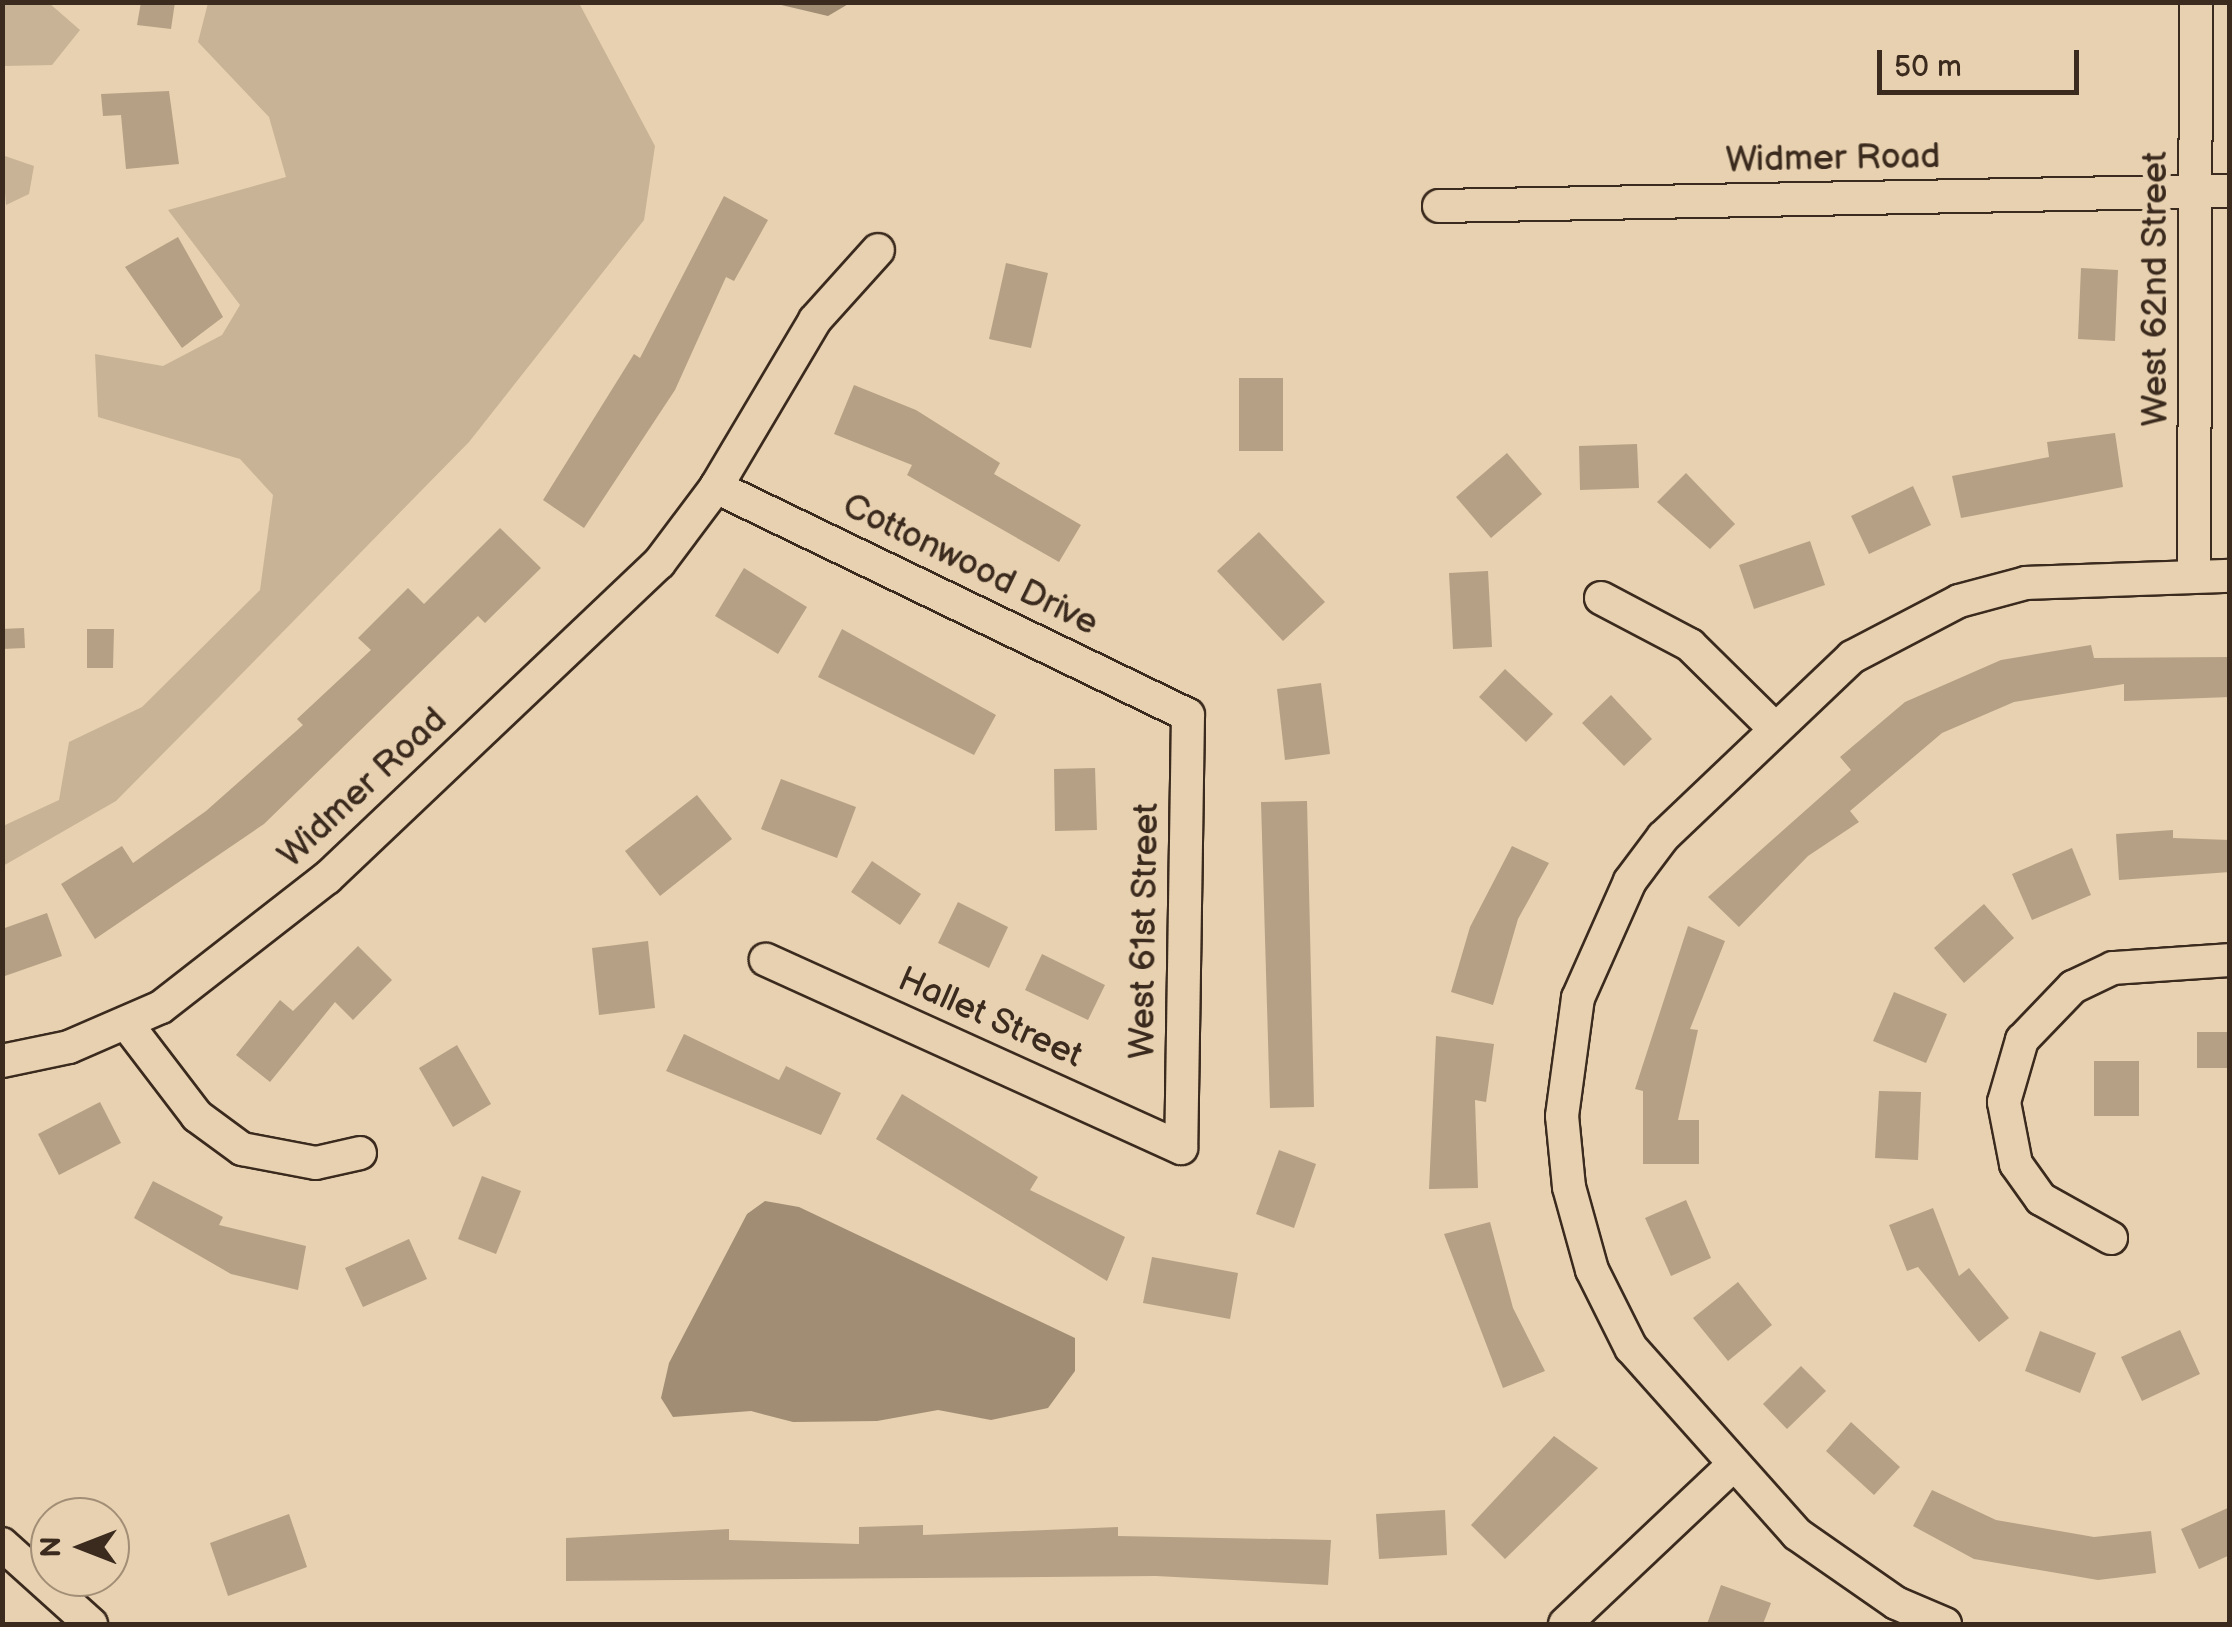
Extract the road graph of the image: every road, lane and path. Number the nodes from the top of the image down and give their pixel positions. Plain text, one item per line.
1 (2196, 2) edge
2 (2213, 193) edge
3 (1439, 206) dead end
4 (878, 250) dead end
5 (716, 487) junction
6 (2194, 576) junction
7 (2230, 576) edge
8 (1601, 598) dead end
9 (1188, 715) joint
10 (1772, 726) junction
11 (766, 960) dead end
12 (2230, 960) edge
13 (126, 1022) junction
14 (2, 1061) edge
15 (1181, 1148) joint
16 (360, 1153) dead end
17 (2111, 1238) dead end
18 (1731, 1467) junction
19 (2, 1544) edge
20 (92, 1624) edge
21 (1565, 1624) edge
22 (1945, 1624) edge

1 - 2 street, West 62nd Street
2 - 3 street, Widmer Road
2 - 6 street, West 62nd Street
4 - 5 street, Widmer Road
5 - 9 street, Cottonwood Drive
5 - 13 street, Widmer Road
6 - 7 street
6 - 10 street
8 - 10 street
9 - 15 street, West 61st Street
10 - 18 street
11 - 15 street, Hallet Street
12 - 17 street
13 - 14 street, Widmer Road
13 - 16 street
18 - 21 street
18 - 22 street
19 - 20 street

